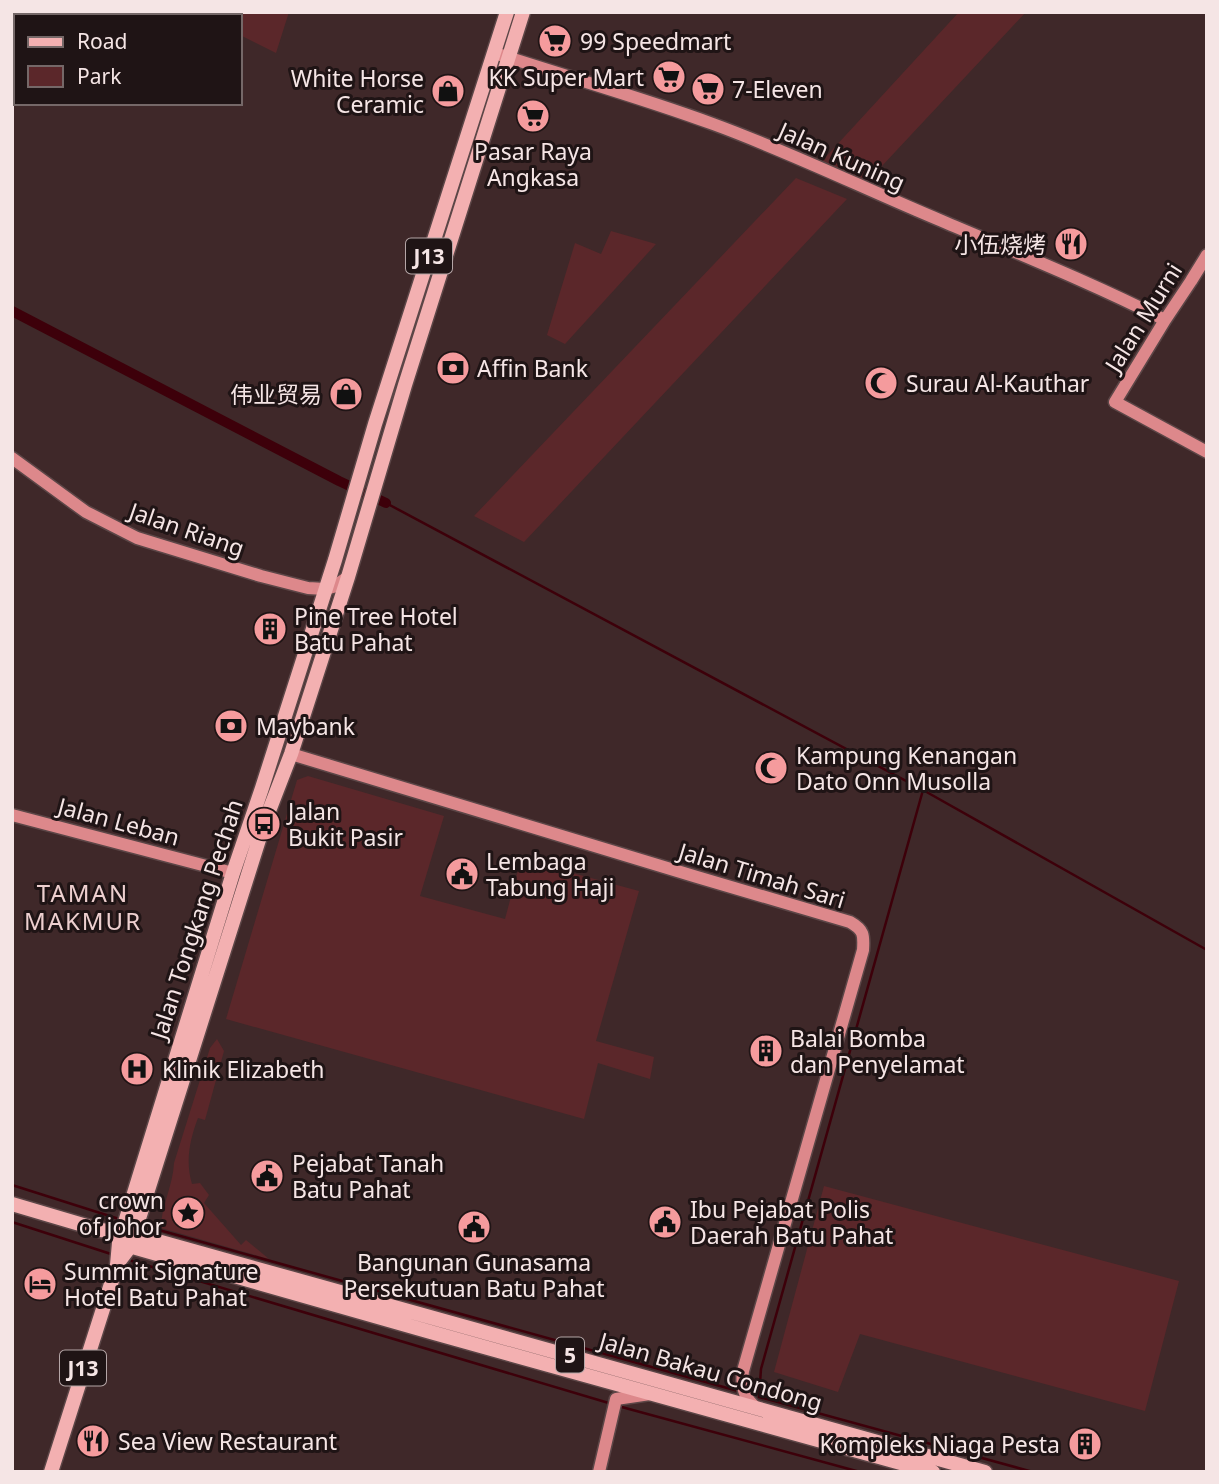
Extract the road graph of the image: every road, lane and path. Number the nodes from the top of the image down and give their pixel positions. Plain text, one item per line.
1 (507, 12) edge
2 (523, 12) edge
3 (501, 55) junction
4 (1207, 255) edge
5 (1165, 320) junction
6 (1207, 452) edge
7 (12, 458) edge
8 (348, 577) junction
9 (325, 589) junction
10 (288, 706) junction
11 (291, 754) junction
12 (262, 788) junction
13 (12, 815) edge
14 (266, 819) junction
15 (233, 873) junction
16 (161, 1149) junction
17 (12, 1203) edge
18 (126, 1239) junction
19 (154, 1240) junction
20 (597, 1379) junction
21 (653, 1394) junction
22 (750, 1403) junction
23 (615, 1406) junction
24 (51, 1472) edge
25 (599, 1472) edge
26 (933, 1472) edge
27 (985, 1472) edge

1 - 3 main road, Jalan Tongkang Pechah / J13
2 - 3 main road, Jalan Tongkang Pechah / J13
3 - 5 street, Jalan Kuning
3 - 8 main road, Jalan Tongkang Pechah / J13
3 - 9 main road, Jalan Tongkang Pechah / J13
4 - 5 street, Jalan Murni
5 - 6 street, Jalan Murni
7 - 9 street, Jalan Riang
8 - 9 street
8 - 11 main road, Jalan Tongkang Pechah / J13
9 - 10 main road, Jalan Tongkang Pechah / J13
10 - 11 main road
10 - 12 main road, Jalan Tongkang Pechah / J13
11 - 12 main road
11 - 14 main road, Jalan Tongkang Pechah / J13
11 - 22 street, Jalan Timah Sari
12 - 15 main road, Jalan Tongkang Pechah / J13
13 - 15 street, Jalan Leban
14 - 15 main road
14 - 16 main road, Jalan Tongkang Pechah / J13
15 - 18 main road, Jalan Tongkang Pechah / J13
16 - 18 main road, Jalan Tongkang Pechah / J13
16 - 19 main road
17 - 18 main road, Jalan Bakau Condong / 5
18 - 19 main road, Jalan Bakau Condong / 5
18 - 20 main road, Jalan Bakau Condong / 5
18 - 24 main road, Jalan Tongkang Pechah / J13
19 - 22 main road, Jalan Bakau Condong / 5
20 - 21 main road, Jalan Bakau Condong / 5
20 - 23 street
21 - 23 street
21 - 26 main road, Jalan Bakau Condong / 5
22 - 27 main road, Jalan Bakau Condong / 5
23 - 25 street

